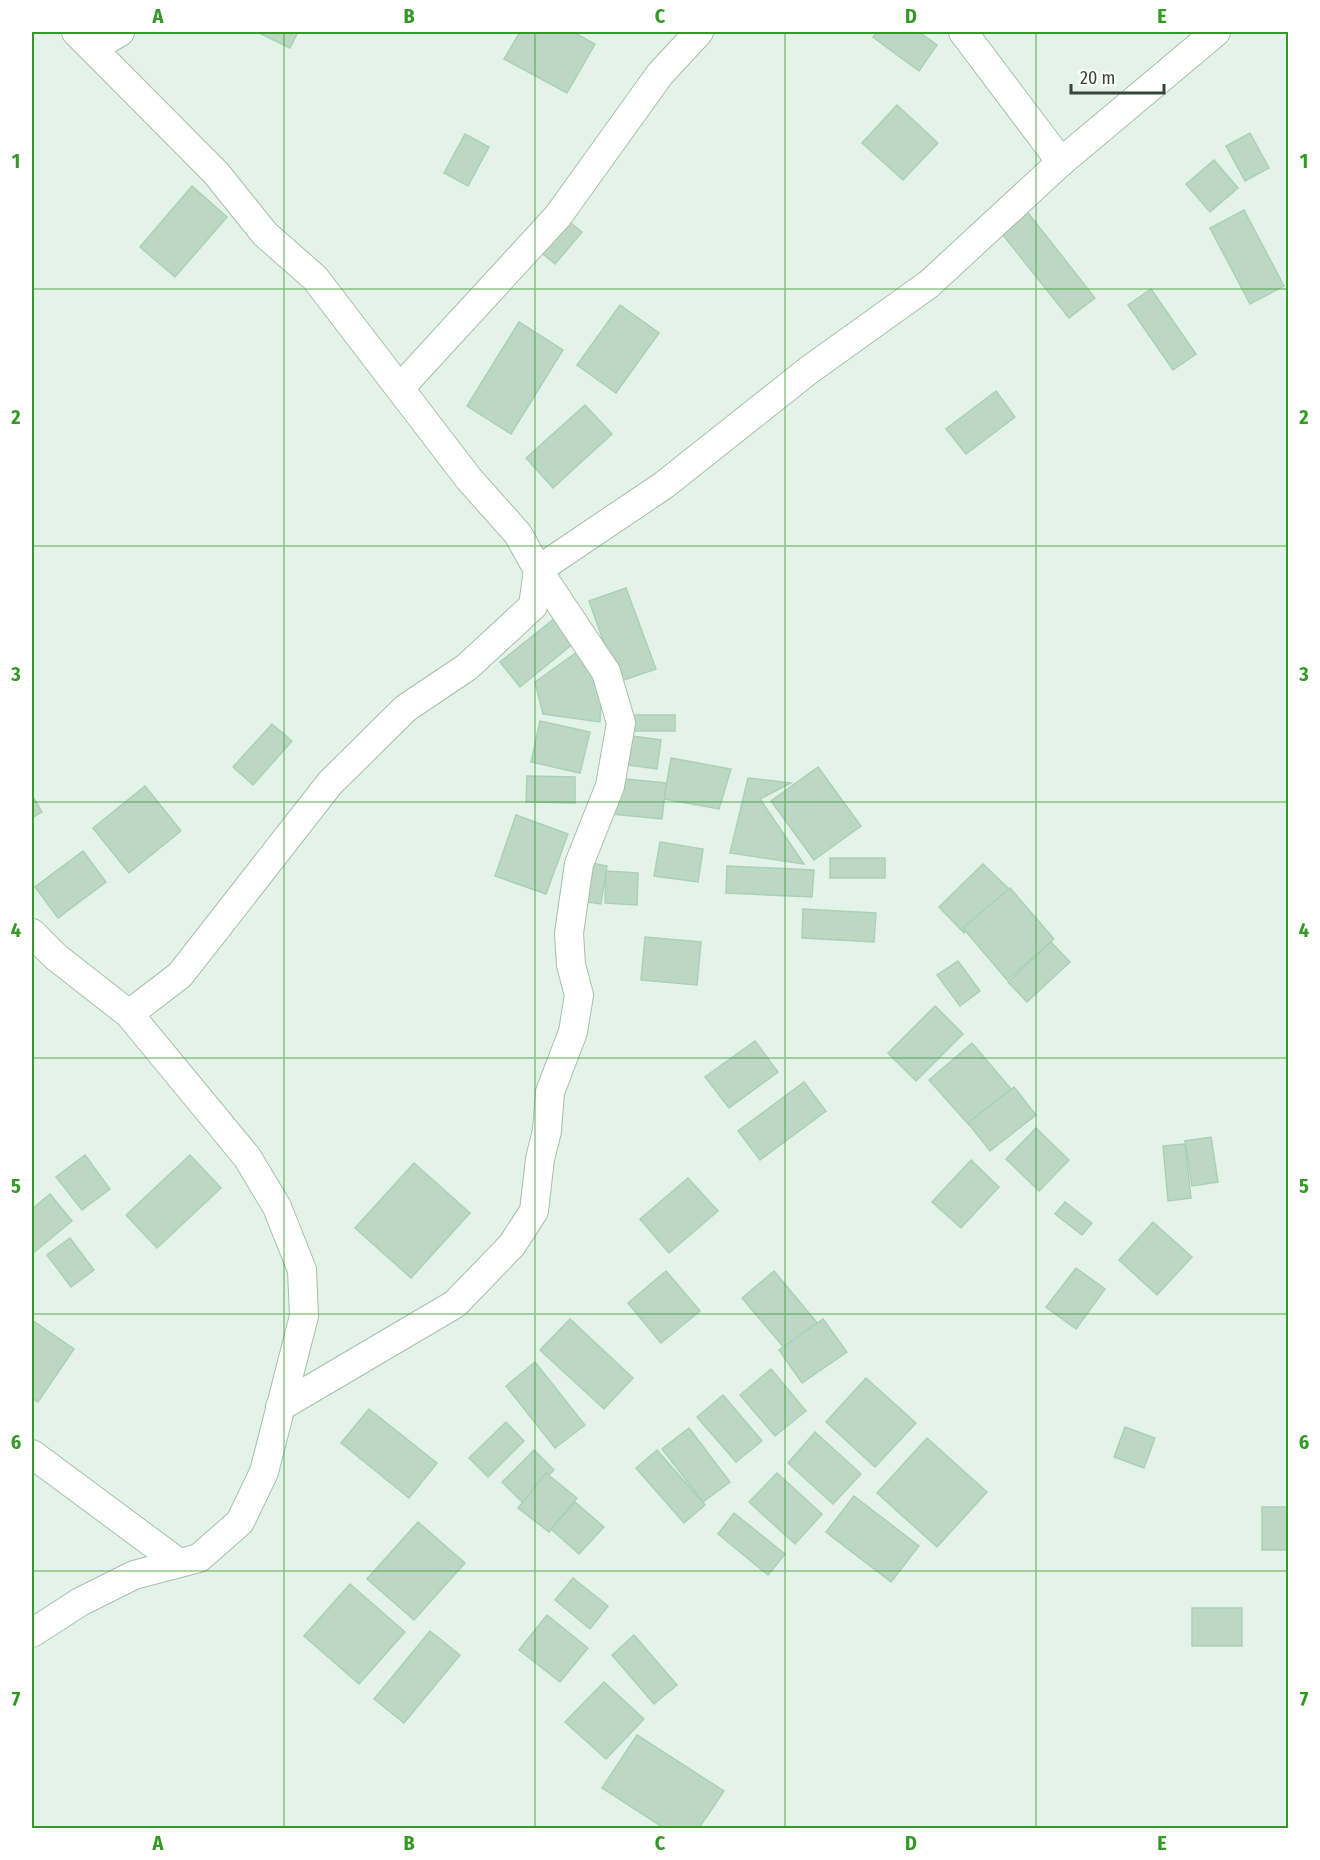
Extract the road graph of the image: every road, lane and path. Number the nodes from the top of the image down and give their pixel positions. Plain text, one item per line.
1 (120, 32) edge
2 (699, 32) edge
3 (963, 32) edge
4 (1216, 32) edge
5 (85, 40) edge
6 (1061, 162) junction
7 (400, 388) junction
8 (538, 570) junction
9 (32, 933) edge
10 (129, 1014) junction
11 (280, 1407) junction
12 (32, 1454) edge
13 (179, 1563) junction
14 (32, 1633) edge

1 - 5 street
2 - 7 street
3 - 6 street
4 - 6 street
5 - 7 street
6 - 8 street
7 - 8 street
8 - 10 street
8 - 11 street
9 - 10 street
10 - 11 street
11 - 13 street
12 - 13 street
13 - 14 street

